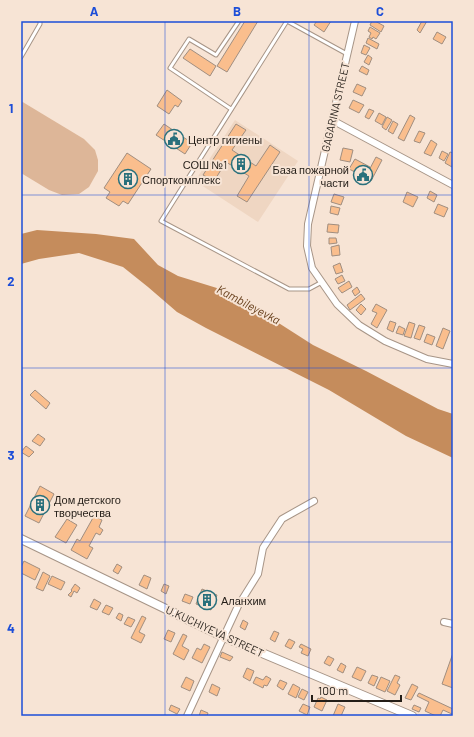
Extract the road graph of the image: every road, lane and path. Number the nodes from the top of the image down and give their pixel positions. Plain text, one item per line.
1 (40, 21) edge
2 (238, 21) edge
3 (287, 21) edge
4 (355, 21) edge
5 (347, 54) junction
6 (21, 57) edge
7 (231, 109) junction
8 (332, 120) junction
9 (453, 185) edge
10 (322, 282) junction
11 (453, 364) edge
12 (314, 501) dead end
13 (21, 539) edge
14 (444, 622) dead end
15 (453, 624) edge
16 (224, 637) junction
17 (187, 716) edge
18 (412, 716) edge

1 - 6 lane
2 - 7 lane
3 - 5 lane
3 - 7 lane
4 - 5 street, GAGARINA STREET
5 - 8 street, GAGARINA STREET
7 - 10 lane
8 - 9 street
8 - 10 street, GAGARINA STREET
10 - 11 street, GAGARINA STREET
12 - 16 street
13 - 16 street, U.KUCHIYEVA STREET
14 - 15 street
16 - 17 street
16 - 18 street, U.KUCHIYEVA STREET

